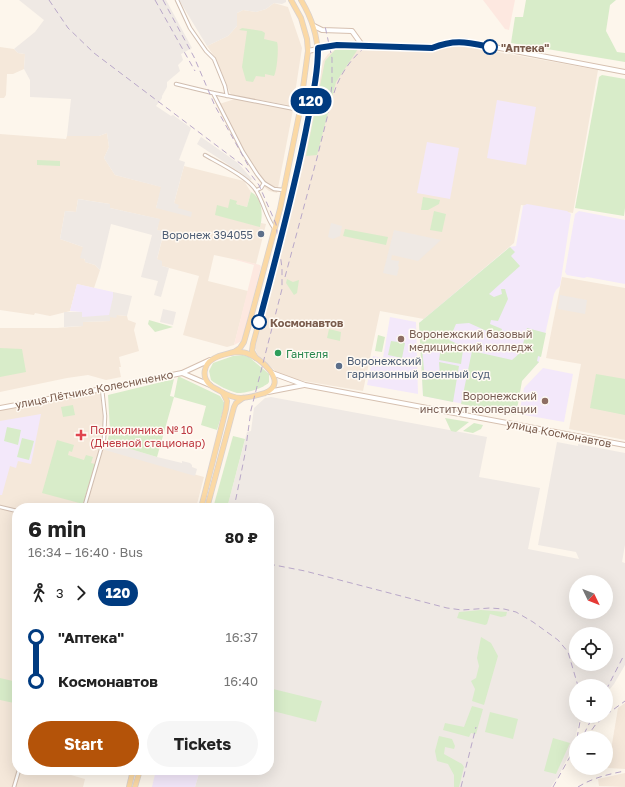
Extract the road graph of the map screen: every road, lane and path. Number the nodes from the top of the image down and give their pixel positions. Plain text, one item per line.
1 (176, 0) edge
2 (291, 0) edge
3 (302, 0) edge
4 (314, 26) junction
5 (362, 45) junction
6 (318, 48) junction
7 (308, 51) junction
8 (625, 72) edge
9 (176, 84) dead end
10 (213, 93) junction
11 (227, 96) junction
12 (300, 110) junction
13 (205, 155) dead end
14 (264, 183) junction
15 (257, 190) junction
16 (283, 190) junction
17 (275, 229) junction
18 (234, 352) junction
19 (256, 358) junction
20 (212, 359) junction
21 (182, 372) junction
22 (272, 373) junction
23 (210, 385) junction
24 (304, 385) junction
25 (102, 389) junction
26 (223, 393) junction
27 (265, 393) junction
28 (243, 398) junction
29 (0, 408) edge
30 (625, 445) edge
31 (85, 503) edge
32 (202, 503) edge
33 (208, 503) edge
34 (0, 507) edge
35 (12, 510) edge
36 (18, 775) edge
37 (132, 775) edge
38 (139, 775) edge
39 (14, 787) edge
40 (129, 787) edge
41 (135, 787) edge

1 - 11 street
2 - 7 main road
3 - 4 main road
4 - 5 street
4 - 6 main road
5 - 6 street
5 - 8 street
6 - 7 street
6 - 19 main road
7 - 12 main road
9 - 10 street
10 - 11 street
10 - 14 street
11 - 12 street
12 - 16 main road
13 - 15 street
14 - 15 street
14 - 16 street
15 - 17 street
16 - 17 main road
17 - 18 main road
18 - 19 main road
18 - 20 main road
19 - 22 main road
20 - 21 street
20 - 23 main road
21 - 23 street, улица Лётчика Колесниченко
21 - 25 street, улица Лётчика Колесниченко
22 - 24 street, улица Космонавтов
22 - 27 main road
23 - 26 main road
24 - 27 street, улица Космонавтов
24 - 30 street, улица Космонавтов
25 - 29 street, улица Лётчика Колесниченко
25 - 31 street
26 - 28 main road
26 - 32 main road
27 - 28 main road
28 - 33 main road
34 - 35 street
36 - 39 street
37 - 40 main road
38 - 41 main road

